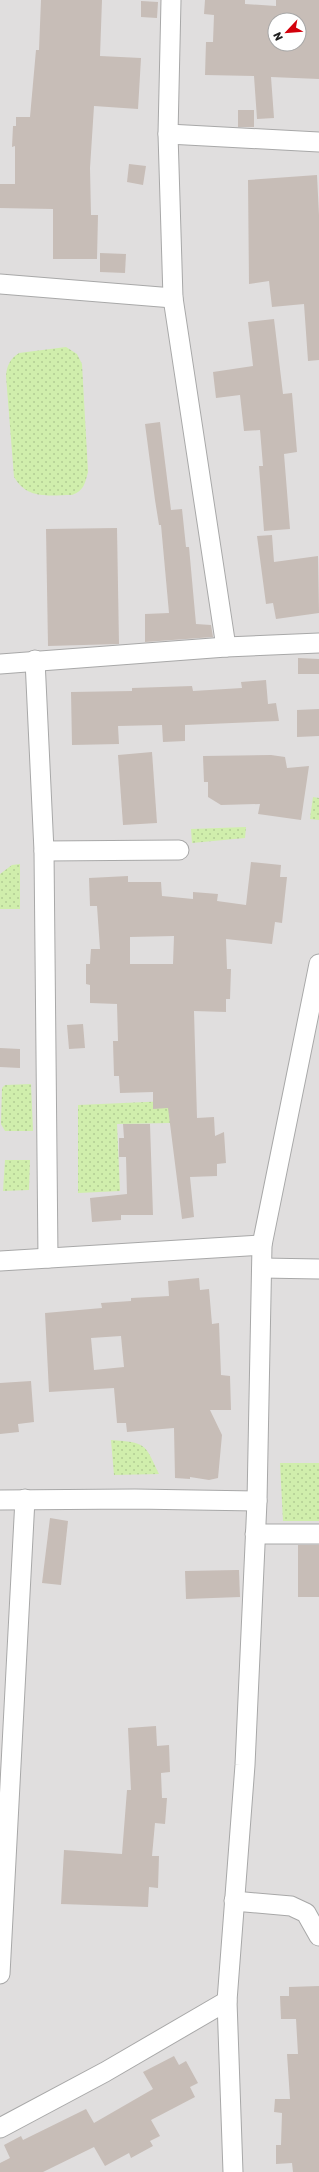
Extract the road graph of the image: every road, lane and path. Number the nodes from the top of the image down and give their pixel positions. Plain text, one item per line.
1 (171, 0) edge
2 (168, 134) junction
3 (319, 142) edge
4 (0, 284) edge
5 (173, 298) junction
6 (319, 644) edge
7 (226, 647) junction
8 (35, 660) junction
9 (0, 664) edge
10 (179, 850) dead end
11 (44, 851) junction
12 (319, 964) edge
13 (262, 1245) junction
14 (48, 1258) junction
15 (0, 1261) edge
16 (262, 1268) junction
17 (319, 1269) edge
18 (25, 1499) junction
19 (0, 1500) edge
20 (257, 1501) junction
21 (255, 1534) junction
22 (319, 1534) edge
23 (234, 1901) junction
24 (319, 1936) edge
25 (0, 1974) edge
26 (227, 2001) junction
27 (0, 2128) edge
28 (234, 2172) edge

1 - 2 street
2 - 3 street
2 - 5 street
4 - 5 street
5 - 7 street
6 - 7 street
7 - 8 street
8 - 9 street
8 - 11 street
10 - 11 street
11 - 14 street
12 - 13 street
13 - 14 street
13 - 16 street
14 - 15 street
16 - 17 street
16 - 20 street
18 - 19 street
18 - 20 street
18 - 25 street
20 - 21 street
21 - 22 street
21 - 23 street
23 - 24 street
23 - 26 street
26 - 27 street
26 - 28 street

